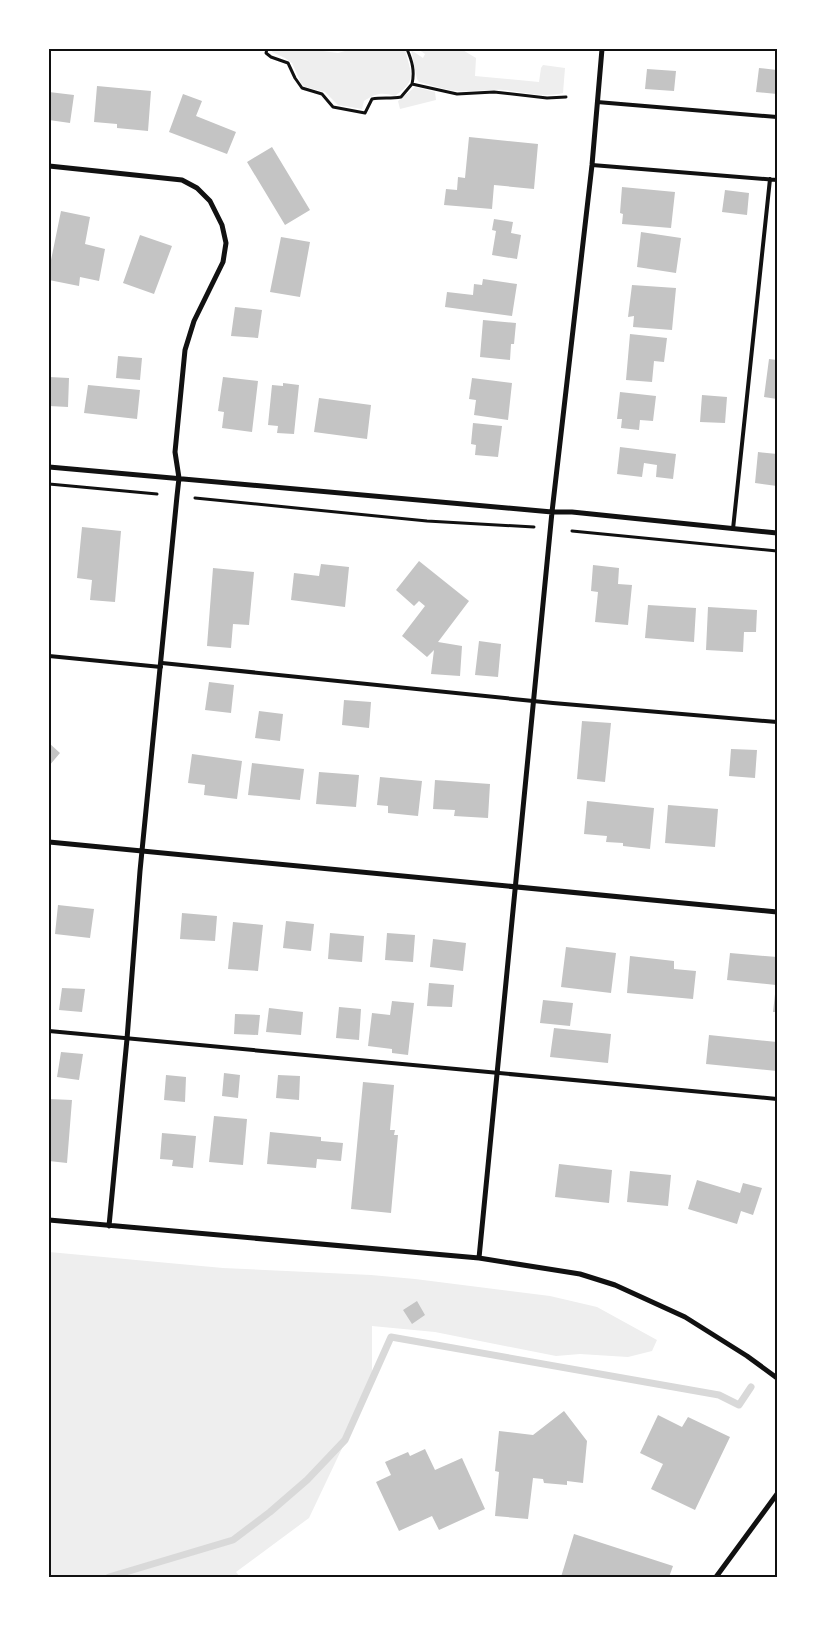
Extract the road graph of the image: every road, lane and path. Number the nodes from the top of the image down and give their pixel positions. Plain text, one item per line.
1 (267, 49) edge
2 (407, 49) edge
3 (602, 49) edge
4 (412, 84) junction
5 (566, 97) dead end
6 (597, 102) junction
7 (777, 117) edge
8 (592, 164) junction
9 (49, 166) edge
10 (770, 179) junction
11 (777, 180) edge
12 (49, 467) edge
13 (179, 478) junction
14 (49, 484) edge
15 (158, 494) dead end
16 (195, 498) dead end
17 (552, 512) junction
18 (534, 527) dead end
19 (733, 529) junction
20 (572, 531) dead end
21 (777, 533) edge
22 (777, 551) edge
23 (49, 656) edge
24 (161, 665) junction
25 (533, 700) junction
26 (777, 722) edge
27 (49, 842) edge
28 (142, 850) junction
29 (516, 886) junction
30 (777, 912) edge
31 (49, 1031) edge
32 (127, 1039) junction
33 (498, 1074) junction
34 (777, 1099) edge
35 (49, 1220) edge
36 (109, 1226) junction
37 (479, 1258) junction
38 (777, 1378) edge
39 (777, 1494) edge
40 (716, 1577) edge

1 - 4 path
2 - 4 path
3 - 6 street
4 - 5 path
6 - 7 lane
6 - 8 street
8 - 10 lane
8 - 17 street
9 - 13 street
10 - 11 lane
10 - 19 lane
12 - 13 street
13 - 17 street
13 - 24 street
14 - 15 path
16 - 18 path
17 - 19 street
17 - 25 street
19 - 21 street
20 - 22 path
23 - 24 lane
24 - 25 lane
24 - 28 street
25 - 26 lane
25 - 29 street
27 - 28 street
28 - 29 street
28 - 32 street
29 - 30 street
29 - 33 street
31 - 32 lane
32 - 33 lane
32 - 36 street
33 - 34 lane
33 - 37 street
35 - 36 street
36 - 37 street
37 - 38 street
39 - 40 street

